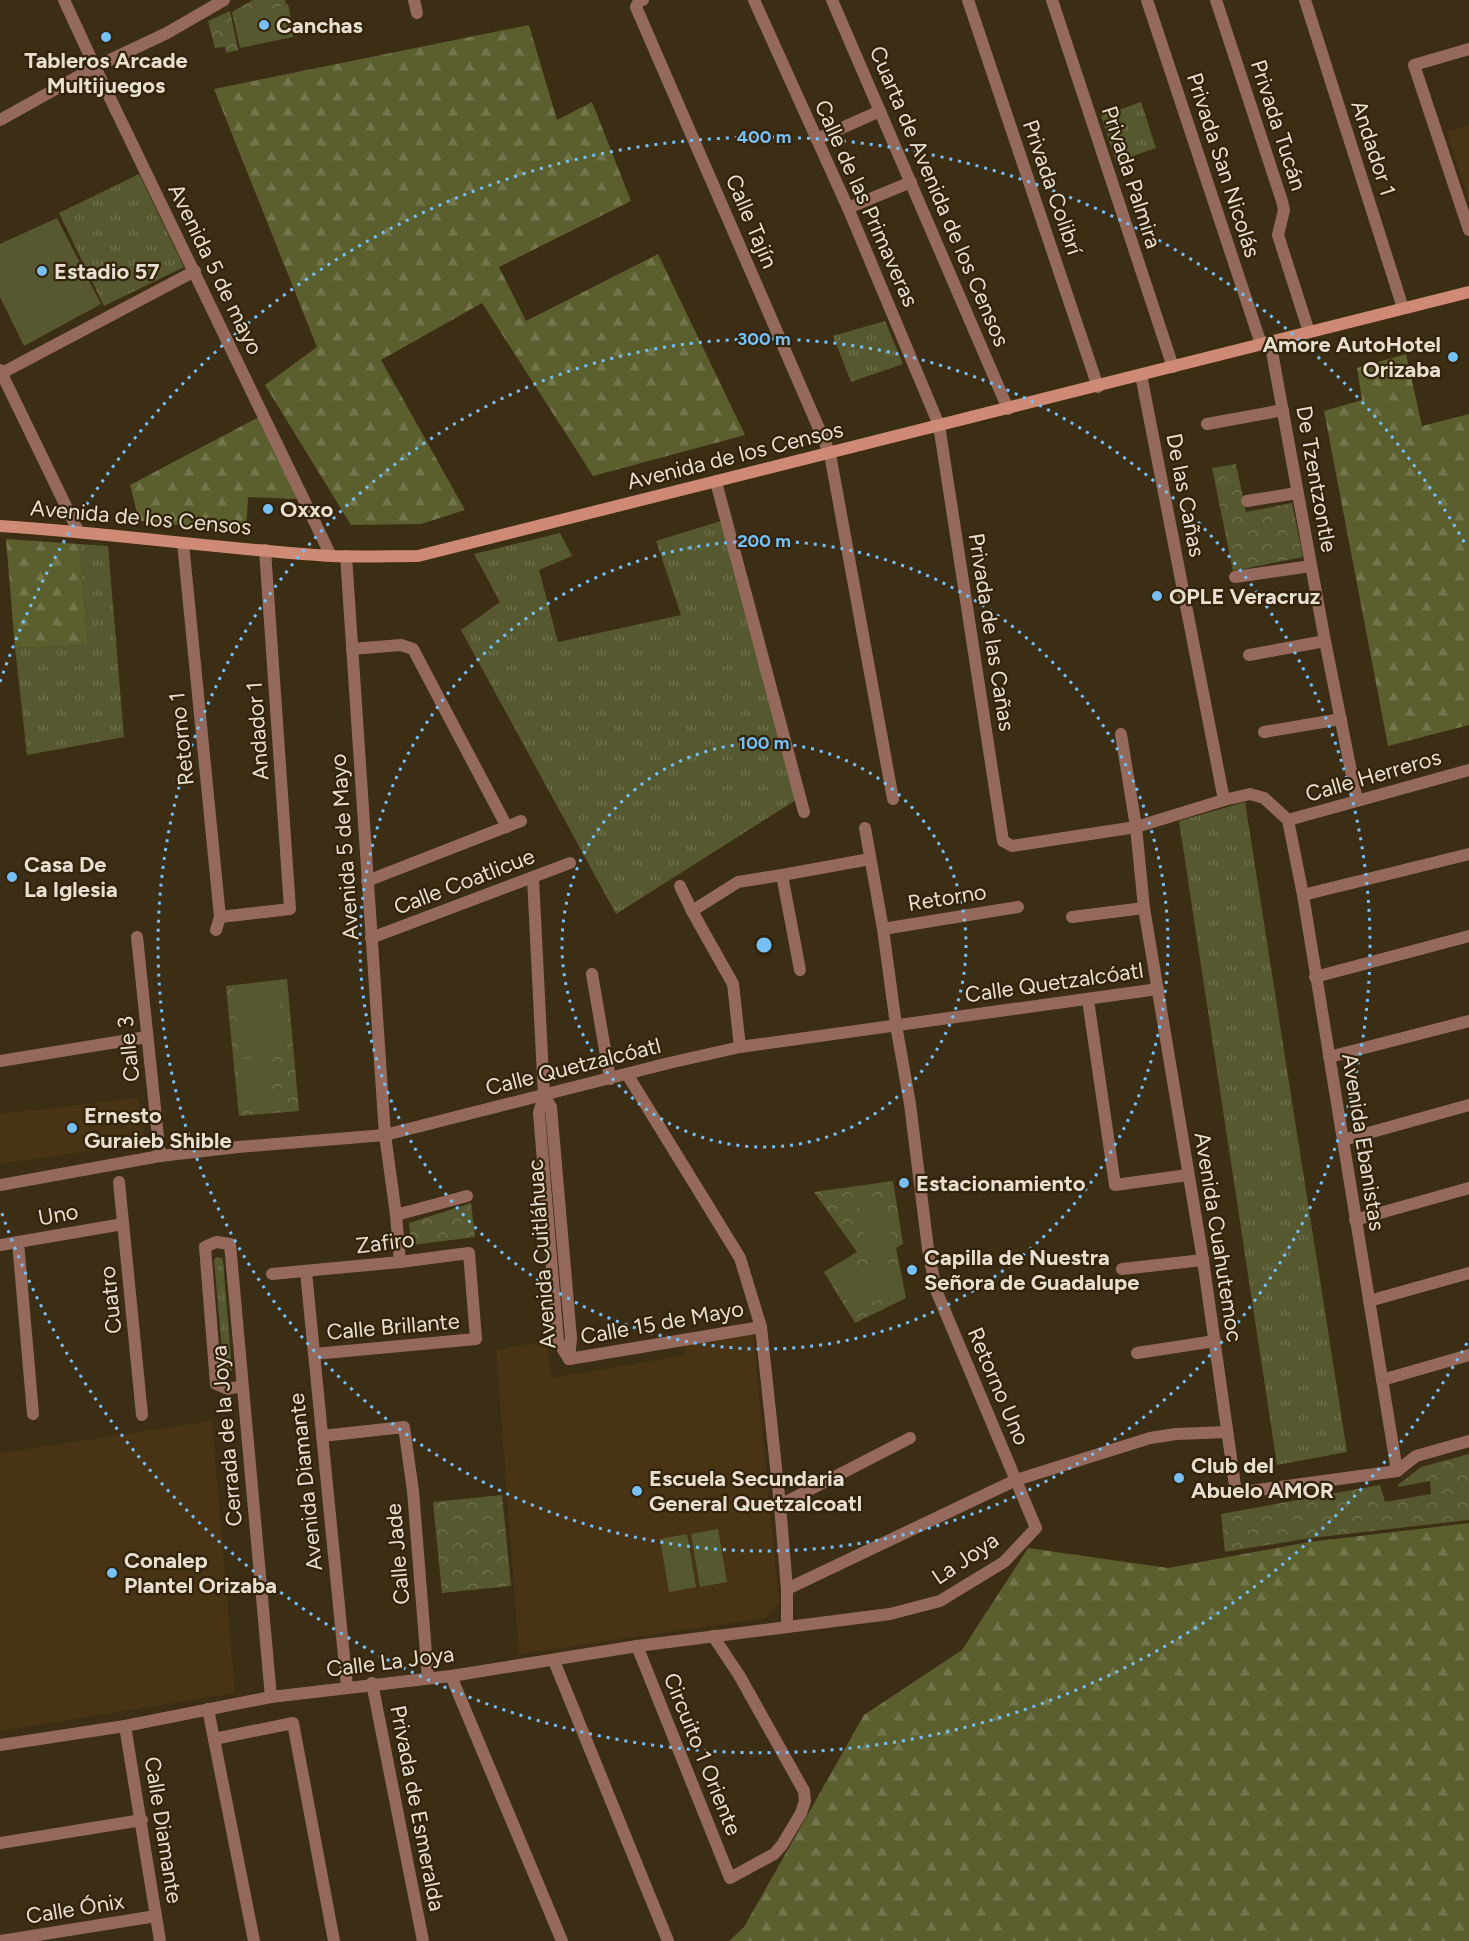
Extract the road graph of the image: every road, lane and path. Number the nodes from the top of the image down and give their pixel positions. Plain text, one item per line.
1 (64, 0) edge
2 (224, 0) edge
3 (414, 0) edge
4 (754, 0) edge
5 (832, 0) edge
6 (968, 0) edge
7 (1052, 0) edge
8 (1147, 0) edge
9 (1216, 0) edge
10 (1305, 0) edge
11 (640, 2) edge
12 (417, 13) dead end
13 (1469, 49) edge
14 (94, 67) junction
15 (880, 111) junction
16 (0, 120) edge
17 (817, 139) junction
18 (912, 182) junction
19 (848, 208) junction
20 (1469, 230) edge
21 (195, 271) junction
22 (1469, 292) edge
23 (1403, 308) junction
24 (1309, 332) junction
25 (1265, 343) junction
26 (1173, 367) junction
27 (1, 373) edge
28 (1141, 375) junction
29 (1098, 387) junction
30 (1008, 409) junction
31 (1283, 410) junction
32 (1207, 424) dead end
33 (939, 425) junction
34 (830, 454) junction
35 (716, 482) junction
36 (1297, 493) junction
37 (1247, 501) dead end
38 (0, 526) edge
39 (78, 531) junction
40 (183, 543) junction
41 (265, 550) junction
42 (331, 556) junction
43 (346, 556) junction
44 (1311, 566) junction
45 (1235, 577) dead end
46 (1325, 641) junction
47 (352, 649) junction
48 (1249, 655) dead end
49 (1341, 719) junction
50 (1264, 732) dead end
51 (1121, 734) dead end
52 (1469, 770) edge
53 (893, 800) dead end
54 (1224, 800) junction
55 (1357, 801) junction
56 (804, 812) dead end
57 (1288, 820) junction
58 (521, 821) dead end
59 (507, 827) junction
60 (1136, 827) junction
61 (865, 828) dead end
62 (1469, 854) edge
63 (870, 859) junction
64 (570, 863) dead end
65 (782, 875) junction
66 (533, 878) junction
67 (367, 881) junction
68 (680, 886) dead end
69 (1303, 896) junction
70 (1018, 907) dead end
71 (1144, 908) junction
72 (692, 911) junction
73 (220, 917) junction
74 (1072, 917) dead end
75 (883, 928) junction
76 (216, 930) dead end
77 (1469, 936) edge
78 (137, 937) dead end
79 (372, 938) junction
80 (800, 970) dead end
81 (592, 974) dead end
82 (1315, 977) junction
83 (1158, 989) junction
84 (1088, 1000) junction
85 (1469, 1021) edge
86 (896, 1025) junction
87 (147, 1037) junction
88 (740, 1047) junction
89 (1329, 1057) junction
90 (0, 1061) edge
91 (627, 1074) junction
92 (610, 1079) junction
93 (544, 1096) junction
94 (1469, 1105) edge
95 (385, 1135) junction
96 (1343, 1140) junction
97 (160, 1156) junction
98 (1188, 1175) junction
99 (119, 1182) dead end
100 (0, 1185) edge
101 (1469, 1188) edge
102 (467, 1196) dead end
103 (396, 1215) junction
104 (1354, 1220) junction
105 (123, 1224) junction
106 (18, 1242) junction
107 (0, 1245) edge
108 (1203, 1260) junction
109 (400, 1262) junction
110 (1122, 1269) dead end
111 (306, 1272) junction
112 (1469, 1273) edge
113 (272, 1274) dead end
114 (1369, 1301) junction
115 (761, 1327) junction
116 (476, 1339) joint
117 (1215, 1341) junction
118 (1137, 1353) dead end
119 (314, 1354) junction
120 (1469, 1355) edge
121 (569, 1359) joint
122 (1382, 1380) junction
123 (242, 1386) junction
124 (33, 1414) dead end
125 (142, 1414) dead end
126 (1227, 1432) junction
127 (322, 1436) junction
128 (910, 1438) dead end
129 (1469, 1441) edge
130 (1397, 1471) junction
131 (1016, 1480) junction
132 (780, 1505) junction
133 (787, 1589) junction
134 (787, 1627) junction
135 (713, 1636) junction
136 (637, 1646) junction
137 (554, 1661) junction
138 (451, 1676) junction
139 (428, 1678) junction
140 (372, 1683) junction
141 (347, 1687) junction
142 (271, 1697) junction
143 (208, 1709) junction
144 (125, 1726) junction
145 (214, 1739) junction
146 (0, 1745) edge
147 (142, 1820) junction
148 (0, 1843) edge
149 (156, 1916) junction
150 (1, 1941) edge
151 (160, 1941) edge
152 (254, 1941) edge
153 (334, 1941) edge
154 (423, 1941) edge
155 (562, 1941) edge
156 (668, 1941) edge

1 - 14 street, Avenida 5 de mayo
2 - 14 street
3 - 12 street
4 - 17 street, Calle de las Primaveras
5 - 15 street, Cuarta de Avenida de los Censos
6 - 29 street, Privada Colibrí
7 - 26 street, Privada Palmira
8 - 25 street, Privada San Nicolás
9 - 24 street, Privada Tucán
10 - 23 street, Andador 1
11 - 34 street, Calle Tajín
13 - 20 street
14 - 16 street
14 - 21 street, Avenida 5 de mayo
15 - 17 street
15 - 18 street, Cuarta de Avenida de los Censos
17 - 19 street, Calle de las Primaveras
18 - 19 street
18 - 30 street, Cuarta de Avenida de los Censos
19 - 33 street, Calle de las Primaveras
21 - 27 street
21 - 42 street, Avenida 5 de mayo
22 - 23 street, Avenida de los Censos
23 - 24 street, Avenida de los Censos
24 - 25 street, Avenida de los Censos
25 - 26 street, Avenida de los Censos
25 - 31 street, De Tzentzontle
26 - 28 street, Avenida de los Censos
27 - 39 street
28 - 29 street, Avenida de los Censos
28 - 54 street, De las Cañas
29 - 30 street, Avenida de los Censos
30 - 33 street, Avenida de los Censos
31 - 32 street
31 - 36 street, De Tzentzontle
33 - 34 street, Avenida de los Censos
33 - 60 street, Privada de las Cañas
34 - 35 street, Avenida de los Censos
34 - 53 street, Calle Tajín
35 - 43 street, Avenida de los Censos
35 - 56 street
36 - 37 street
36 - 44 street, De Tzentzontle
38 - 39 street, Avenida de los Censos
39 - 40 street, Avenida de los Censos
40 - 41 street, Avenida de los Censos
40 - 73 street, Retorno 1
41 - 42 street, Avenida de los Censos
41 - 73 street, Andador 1
42 - 43 street, Avenida de los Censos
43 - 47 street, Avenida 5 de Mayo
44 - 45 street
44 - 46 street, De Tzentzontle
46 - 48 street
46 - 49 street, De Tzentzontle
47 - 59 street
47 - 67 street, Avenida 5 de Mayo
49 - 50 street
49 - 55 street, De Tzentzontle
51 - 60 street, Avenida Cuahutemoc
52 - 55 street, Calle Herreros
54 - 57 street
54 - 60 street
55 - 57 street, Calle Herreros
57 - 69 street, Avenida Ebanistas
58 - 59 street
59 - 67 street
60 - 71 street, Avenida Cuahutemoc
61 - 63 street, Retorno
62 - 69 street
63 - 65 street
63 - 75 street, Retorno
64 - 66 street, Calle Coatlicue
65 - 72 street
65 - 80 street
66 - 79 street, Calle Coatlicue
66 - 93 street, Avenida Cuitláhuac
67 - 79 street, Avenida 5 de Mayo
68 - 72 street
69 - 82 street, Avenida Ebanistas
70 - 75 street, Retorno
71 - 74 street
71 - 83 street, Avenida Cuahutemoc
72 - 88 street
73 - 76 street, Retorno 1
75 - 86 street, Retorno
77 - 82 street
78 - 87 street, Calle 3
79 - 95 street, Avenida 5 de Mayo
81 - 92 street
82 - 89 street, Avenida Ebanistas
83 - 84 street, Calle Quetzalcóatl
83 - 98 street, Avenida Cuahutemoc
84 - 86 street, Calle Quetzalcóatl
84 - 98 street
85 - 89 street
86 - 88 street, Calle Quetzalcóatl
86 - 131 street, Retorno Uno
87 - 90 street
87 - 97 street, Calle 3
88 - 91 street, Calle Quetzalcóatl
89 - 96 street, Avenida Ebanistas
91 - 92 street, Calle Quetzalcóatl
91 - 115 street
92 - 93 street, Calle Quetzalcóatl
93 - 95 street, Calle Quetzalcóatl
93 - 121 street, Avenida Cuitláhuac
94 - 96 street
95 - 97 street, Calle Quetzalcóatl
95 - 103 street
96 - 104 street, Avenida Ebanistas
97 - 100 street, Calle Quetzalcóatl
98 - 108 street, Avenida Cuahutemoc
99 - 105 street, Cuatro
101 - 104 street
102 - 103 street
103 - 109 street
104 - 114 street, Avenida Ebanistas
105 - 106 street, Uno
105 - 125 street, Cuatro
106 - 107 street, Uno
106 - 124 street
108 - 110 street
108 - 117 street, Avenida Cuahutemoc
109 - 111 street, Zafiro
109 - 116 street, Zafiro
111 - 113 street, Zafiro
111 - 119 street, Avenida Diamante
112 - 114 street
114 - 122 street, Avenida Ebanistas
115 - 121 street, Calle 15 de Mayo
115 - 132 street
116 - 119 street, Calle Brillante
117 - 118 street
117 - 126 street, Avenida Cuahutemoc
119 - 127 street, Avenida Diamante
120 - 122 street
122 - 130 street, Avenida Ebanistas
123 - 123 street, Cerrada de la Joya
123 - 142 street, Cerrada de la Joya
126 - 130 street, Avenida Cuahutemoc
126 - 131 street
127 - 139 street, Calle Jade
127 - 141 street, Avenida Diamante
128 - 132 street
129 - 130 street
131 - 133 street
131 - 134 street, La Joya
132 - 133 street
133 - 134 street
134 - 135 street, Calle La Joya
135 - 136 street, Calle La Joya
135 - 136 street, Circuito 1 Oriente
136 - 137 street, Calle La Joya
137 - 138 street, Calle La Joya
137 - 156 street
138 - 139 street, Calle La Joya
138 - 155 street
139 - 140 street, Calle La Joya
140 - 141 street, Calle La Joya
140 - 154 street, Privada de Esmeralda
141 - 142 street, Calle La Joya
142 - 143 street, Calle La Joya
143 - 144 street, Calle La Joya
143 - 145 street
144 - 146 street, Calle La Joya
144 - 147 street, Calle Diamante
145 - 152 street
145 - 153 street
147 - 148 street
147 - 149 street, Calle Diamante
149 - 150 street, Calle Ónix
149 - 151 street, Calle Diamante

